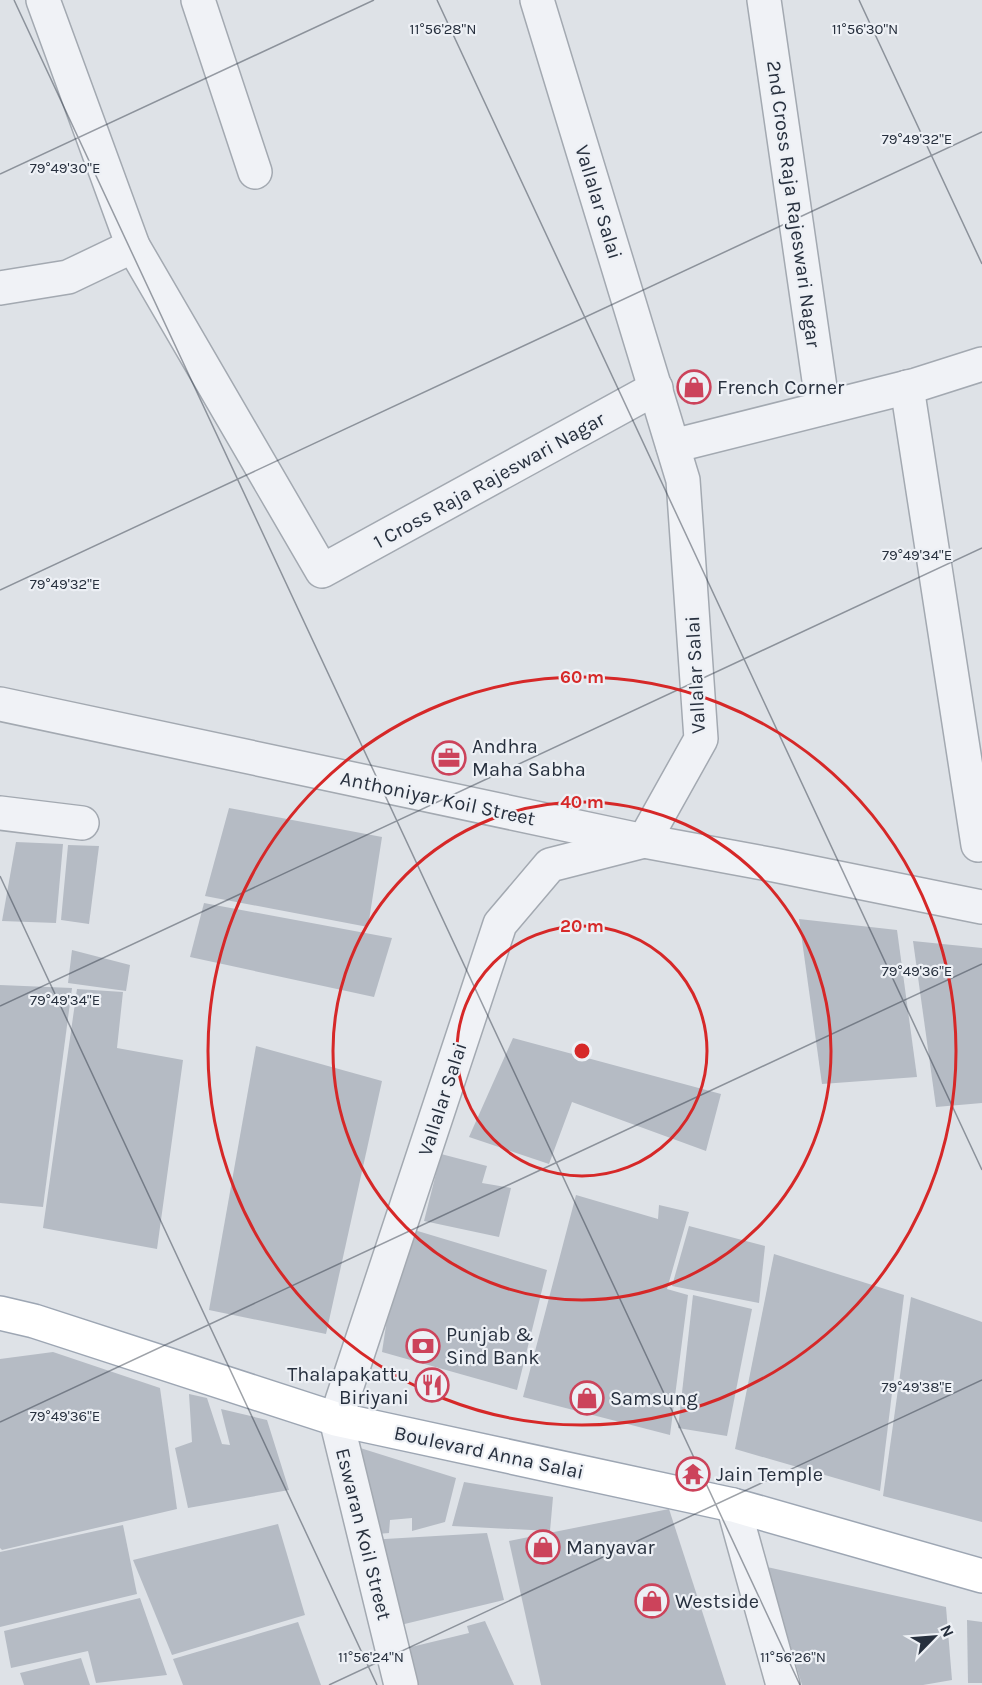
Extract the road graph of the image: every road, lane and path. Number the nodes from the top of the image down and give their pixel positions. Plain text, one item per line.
1 (44, 0) edge
2 (198, 0) edge
3 (537, 0) edge
4 (764, 0) edge
5 (255, 172) dead end
6 (133, 246) junction
7 (0, 288) edge
8 (982, 364) edge
9 (907, 387) junction
10 (656, 388) junction
11 (823, 408) junction
12 (673, 446) junction
13 (0, 704) edge
14 (0, 813) edge
15 (82, 823) dead end
16 (644, 842) junction
17 (978, 845) dead end
18 (982, 907) edge
19 (0, 1313) edge
20 (336, 1419) junction
21 (733, 1505) junction
22 (982, 1576) edge
23 (401, 1685) edge
24 (783, 1685) edge

1 - 6 street
2 - 5 street
3 - 10 street, Vallalar Salai
4 - 11 street, 2nd Cross Raja Rajeswari Nagar
6 - 7 street
6 - 10 street, 1 Cross Raja Rajeswari Nagar
8 - 9 street
9 - 11 street
9 - 17 street
10 - 12 street, Vallalar Salai
11 - 12 street
12 - 16 street, Vallalar Salai
13 - 16 street, Anthoniyar Koil Street
14 - 15 street
16 - 18 street, Anthoniyar Koil Street
16 - 20 street, Vallalar Salai
19 - 20 main road, Boulevard Anna Salai
20 - 21 main road, Boulevard Anna Salai
20 - 23 street, Eswaran Koil Street
21 - 22 main road, Boulevard Anna Salai
21 - 24 street

